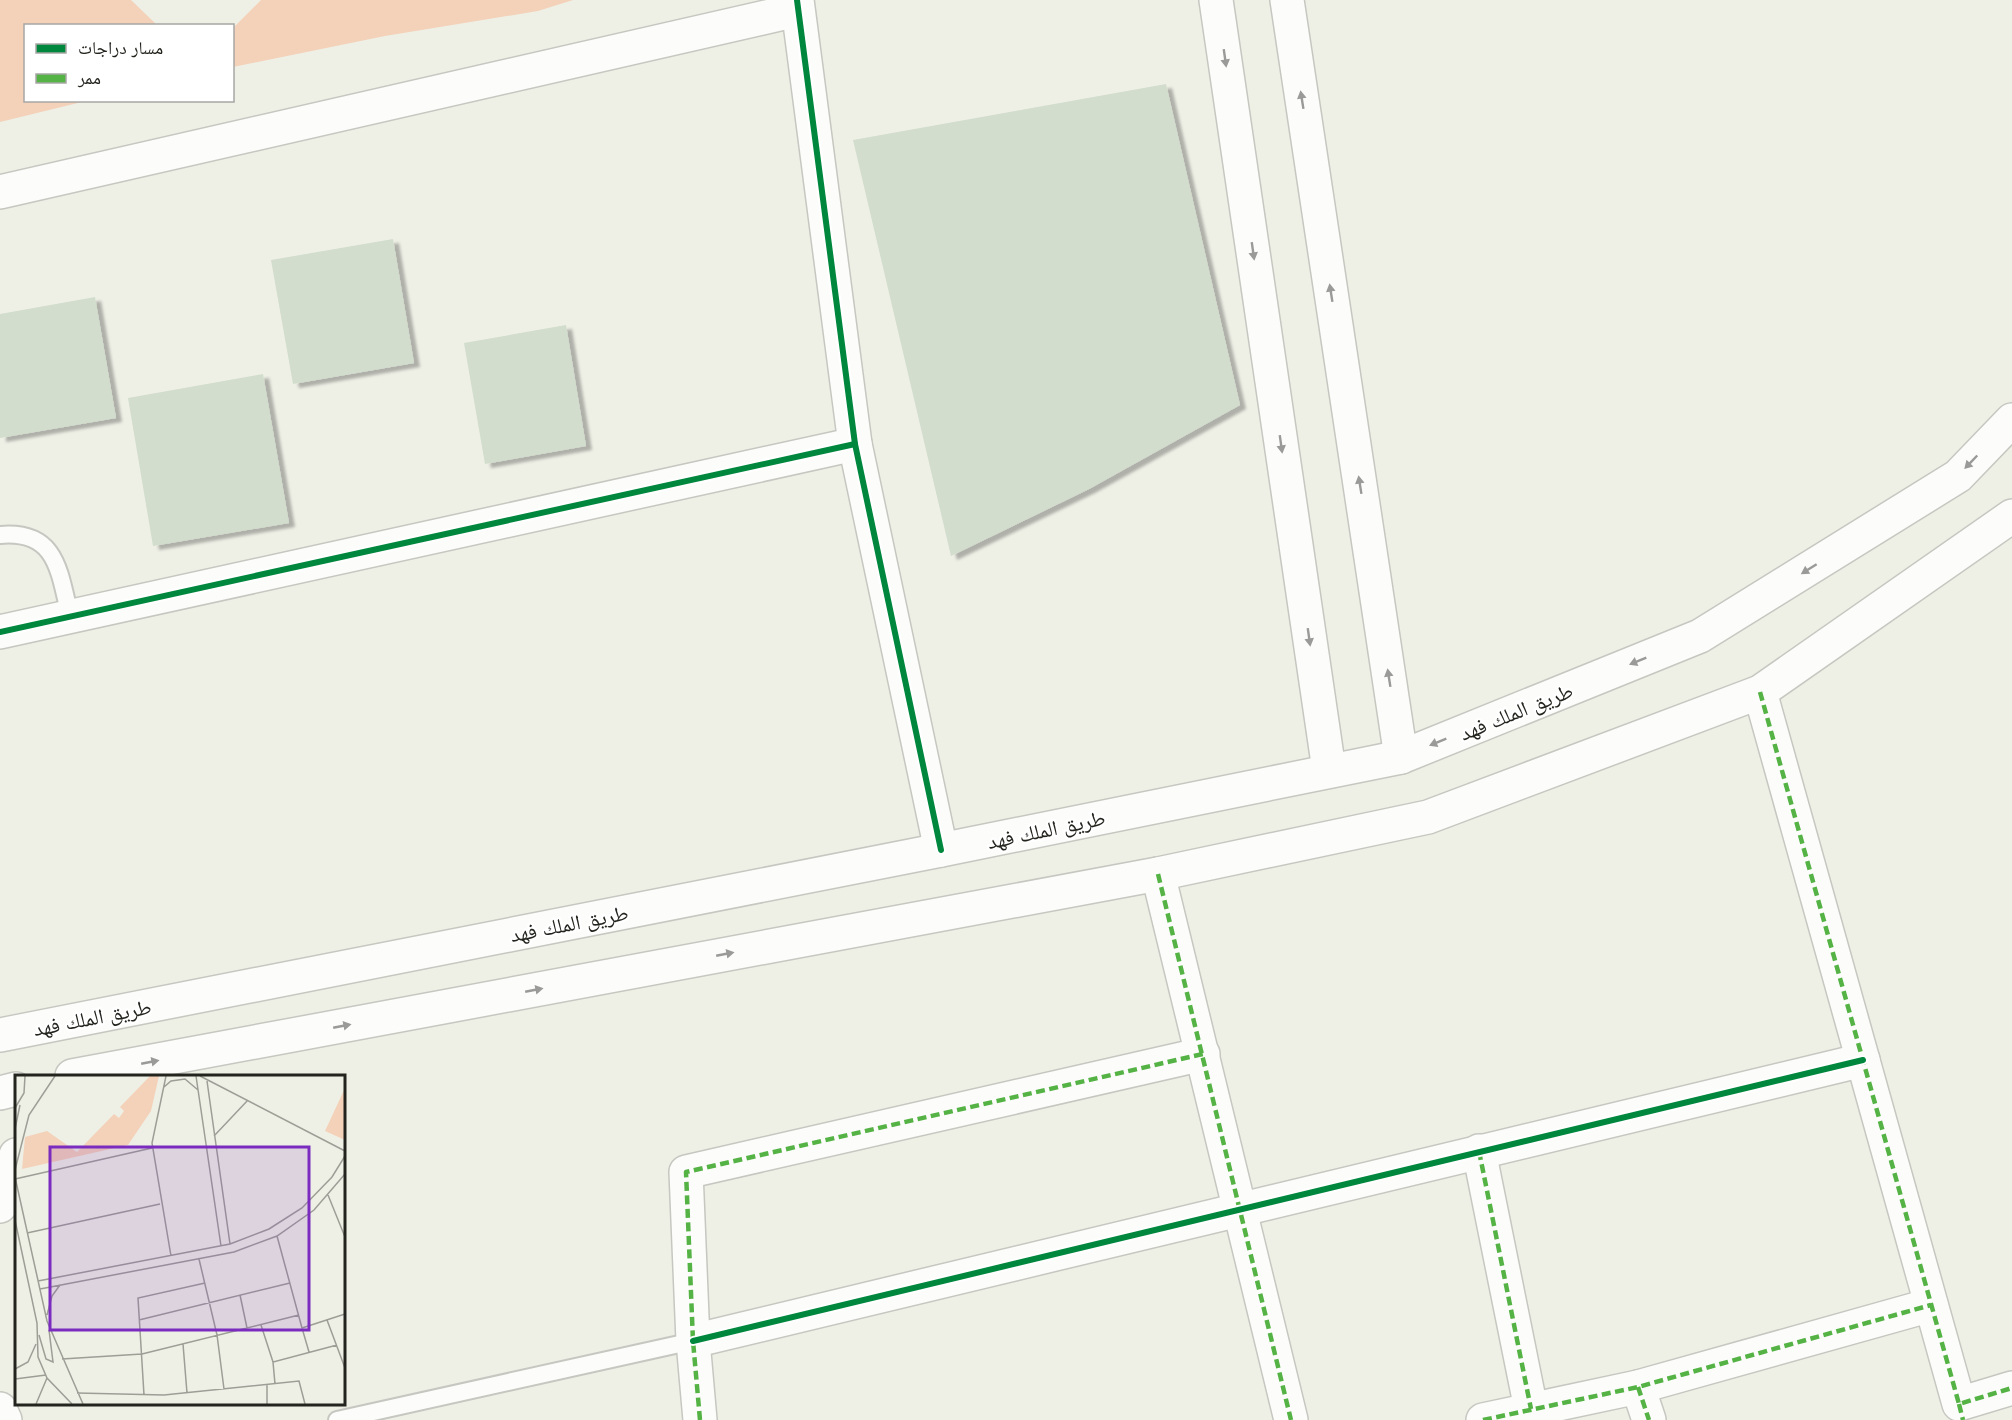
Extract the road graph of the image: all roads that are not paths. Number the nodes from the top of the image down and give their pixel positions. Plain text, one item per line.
1 (1216, 0) edge
2 (1287, 0) edge
3 (797, 5) edge
4 (0, 192) edge
5 (2012, 420) edge
6 (855, 444) junction
7 (2012, 516) edge
8 (0, 535) edge
9 (70, 616) junction
10 (0, 632) edge
11 (1760, 692) junction
12 (1401, 757) junction
13 (1329, 770) junction
14 (941, 850) junction
15 (1158, 874) junction
16 (0, 1035) edge
17 (1203, 1054) junction
18 (1863, 1060) junction
19 (82, 1075) edge
20 (15, 1089) edge
21 (0, 1093) edge
22 (1479, 1151) junction
23 (15, 1158) edge
24 (0, 1206) edge
25 (1242, 1209) junction
26 (1931, 1305) junction
27 (693, 1341) junction
28 (1638, 1387) junction
29 (2012, 1388) edge
30 (0, 1409) edge
31 (1531, 1409) junction
32 (1961, 1412) edge
33 (5, 1420) edge
34 (337, 1420) edge
35 (699, 1420) edge
36 (1291, 1420) edge
37 (1483, 1420) edge
38 (1649, 1420) edge

1 -> 13 street
12 -> 2 street
3 - 4 street
3 - 6 street
5 -> 12 street, طريق الملك فهد
6 - 9 street
6 - 14 street
7 - 11 street
8 - 9 lane
9 - 10 street
11 - 15 street
11 - 18 street
12 - 13 street, طريق الملك فهد
13 - 14 street, طريق الملك فهد
14 - 16 street, طريق الملك فهد
15 - 17 street
19 -> 15 street
17 - 25 street
17 - 27 street
18 - 22 street
18 - 26 street
20 - 21 street
22 - 25 street
22 - 31 street
23 - 24 street
25 - 27 street
25 - 36 street
26 - 28 street
26 - 32 street
27 - 34 lane
27 - 35 street
28 - 31 street
28 - 38 street
29 - 32 street
30 - 33 street
31 - 37 street

